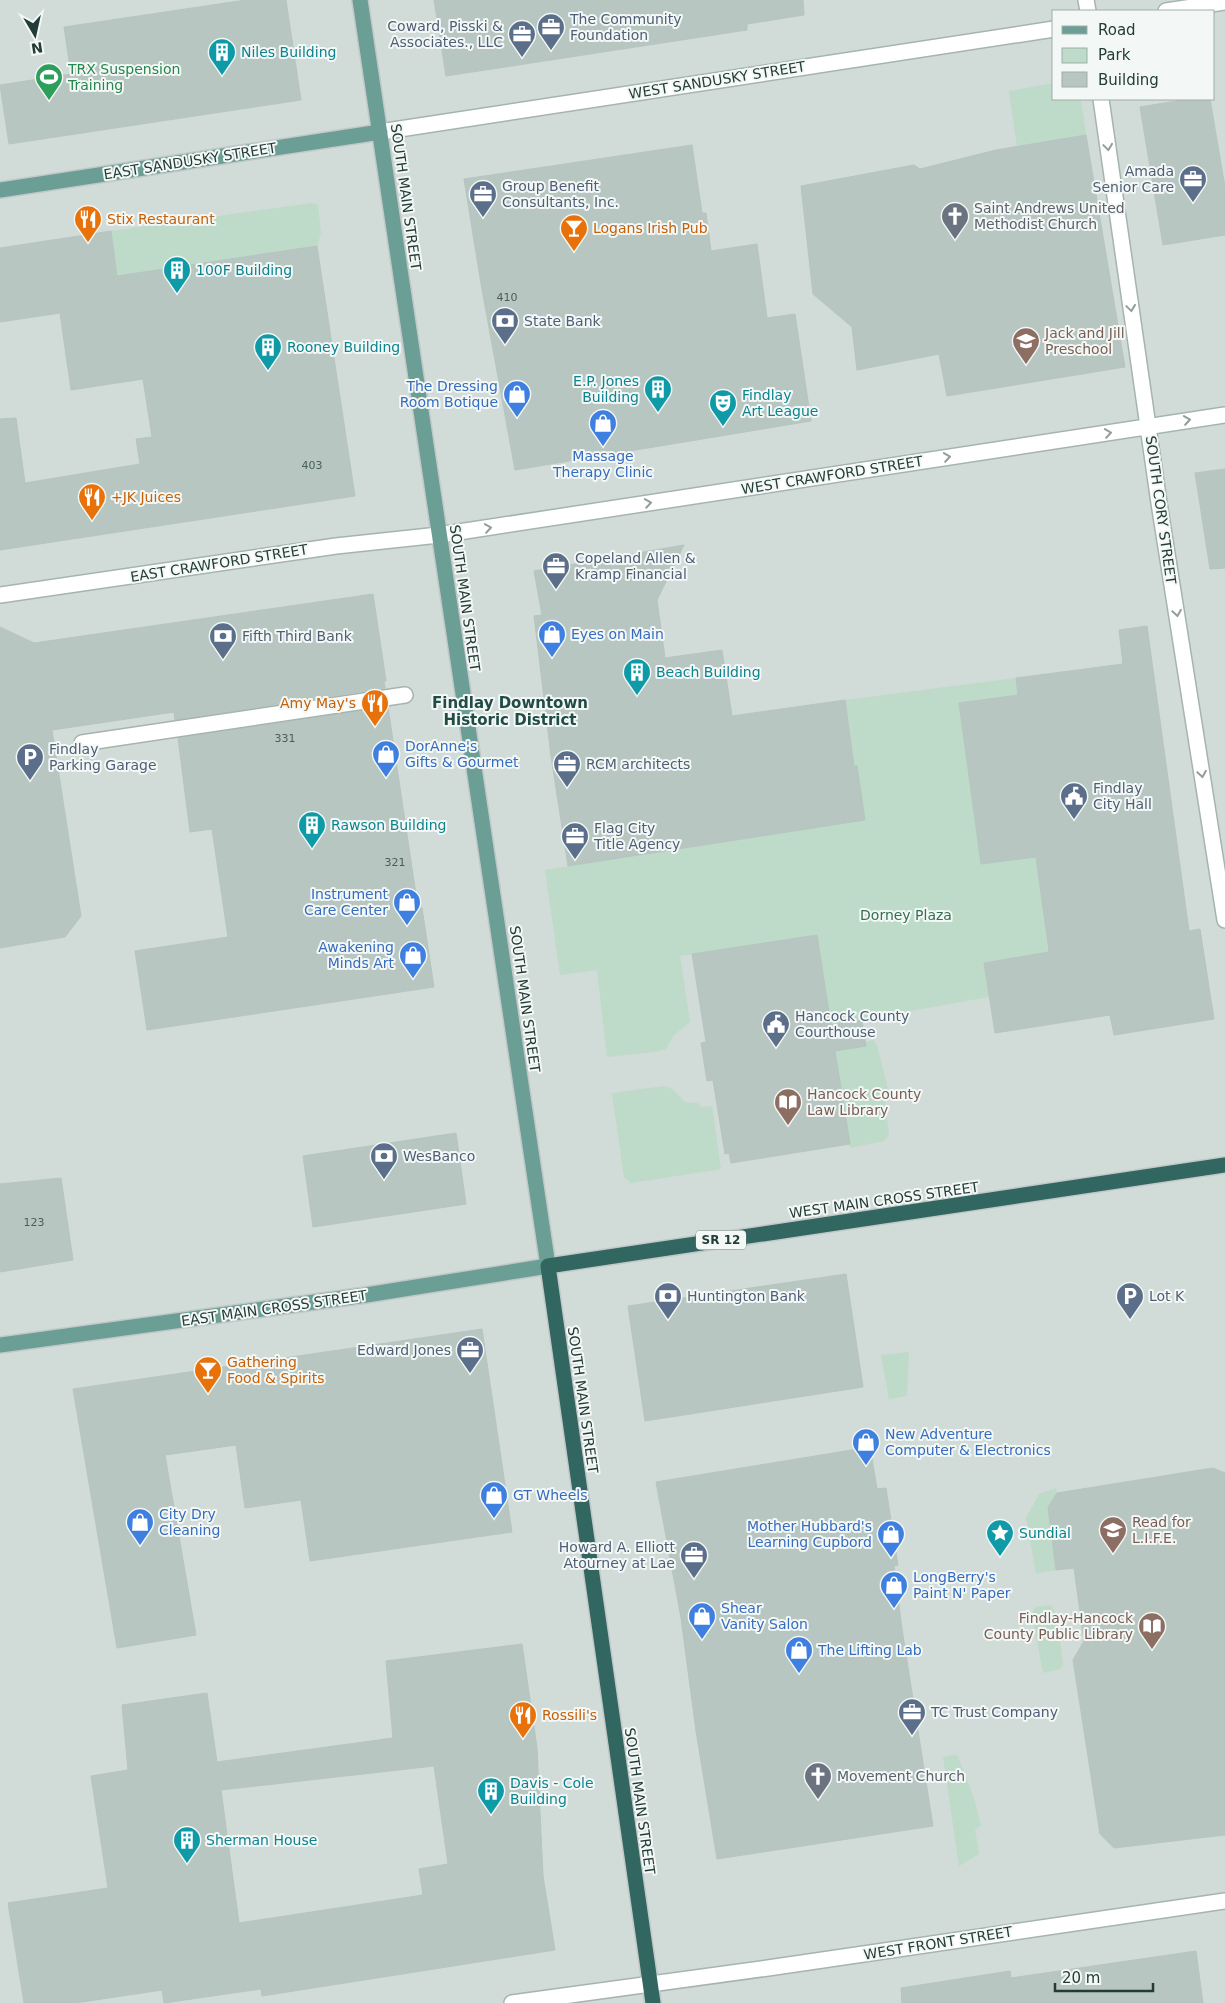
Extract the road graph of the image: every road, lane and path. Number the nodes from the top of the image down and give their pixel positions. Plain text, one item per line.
1 (360, 0) edge
2 (1225, 2) edge
3 (1173, 10) edge
4 (1052, 29) edge
5 (1100, 100) edge
6 (380, 132) junction
7 (0, 190) edge
8 (1225, 415) edge
9 (1149, 426) junction
10 (439, 535) junction
11 (0, 595) edge
12 (405, 695) dead end
13 (82, 743) dead end
14 (1225, 920) edge
15 (1225, 1165) edge
16 (548, 1266) junction
17 (0, 1345) edge
18 (1225, 1901) edge
19 (650, 1983) junction
20 (512, 2003) edge
21 (653, 2003) edge

1 - 6 main road, SOUTH MAIN STREET
2 - 3 street
4 - 6 street, WEST SANDUSKY STREET
5 -> 9 street, SOUTH CORY STREET
6 - 7 main road, EAST SANDUSKY STREET
6 - 10 main road, SOUTH MAIN STREET
9 -> 8 street, WEST CRAWFORD STREET
10 -> 9 street, WEST CRAWFORD STREET
9 -> 14 street, SOUTH CORY STREET
10 - 11 street, EAST CRAWFORD STREET
10 - 16 main road, SOUTH MAIN STREET
12 - 13 street
15 - 16 highway, WEST MAIN CROSS STREET / SR 12
16 - 17 main road, EAST MAIN CROSS STREET
16 - 19 highway, SOUTH MAIN STREET
18 - 19 street, WEST FRONT STREET
19 - 20 street, WEST FRONT STREET
19 - 21 highway, SOUTH MAIN STREET

